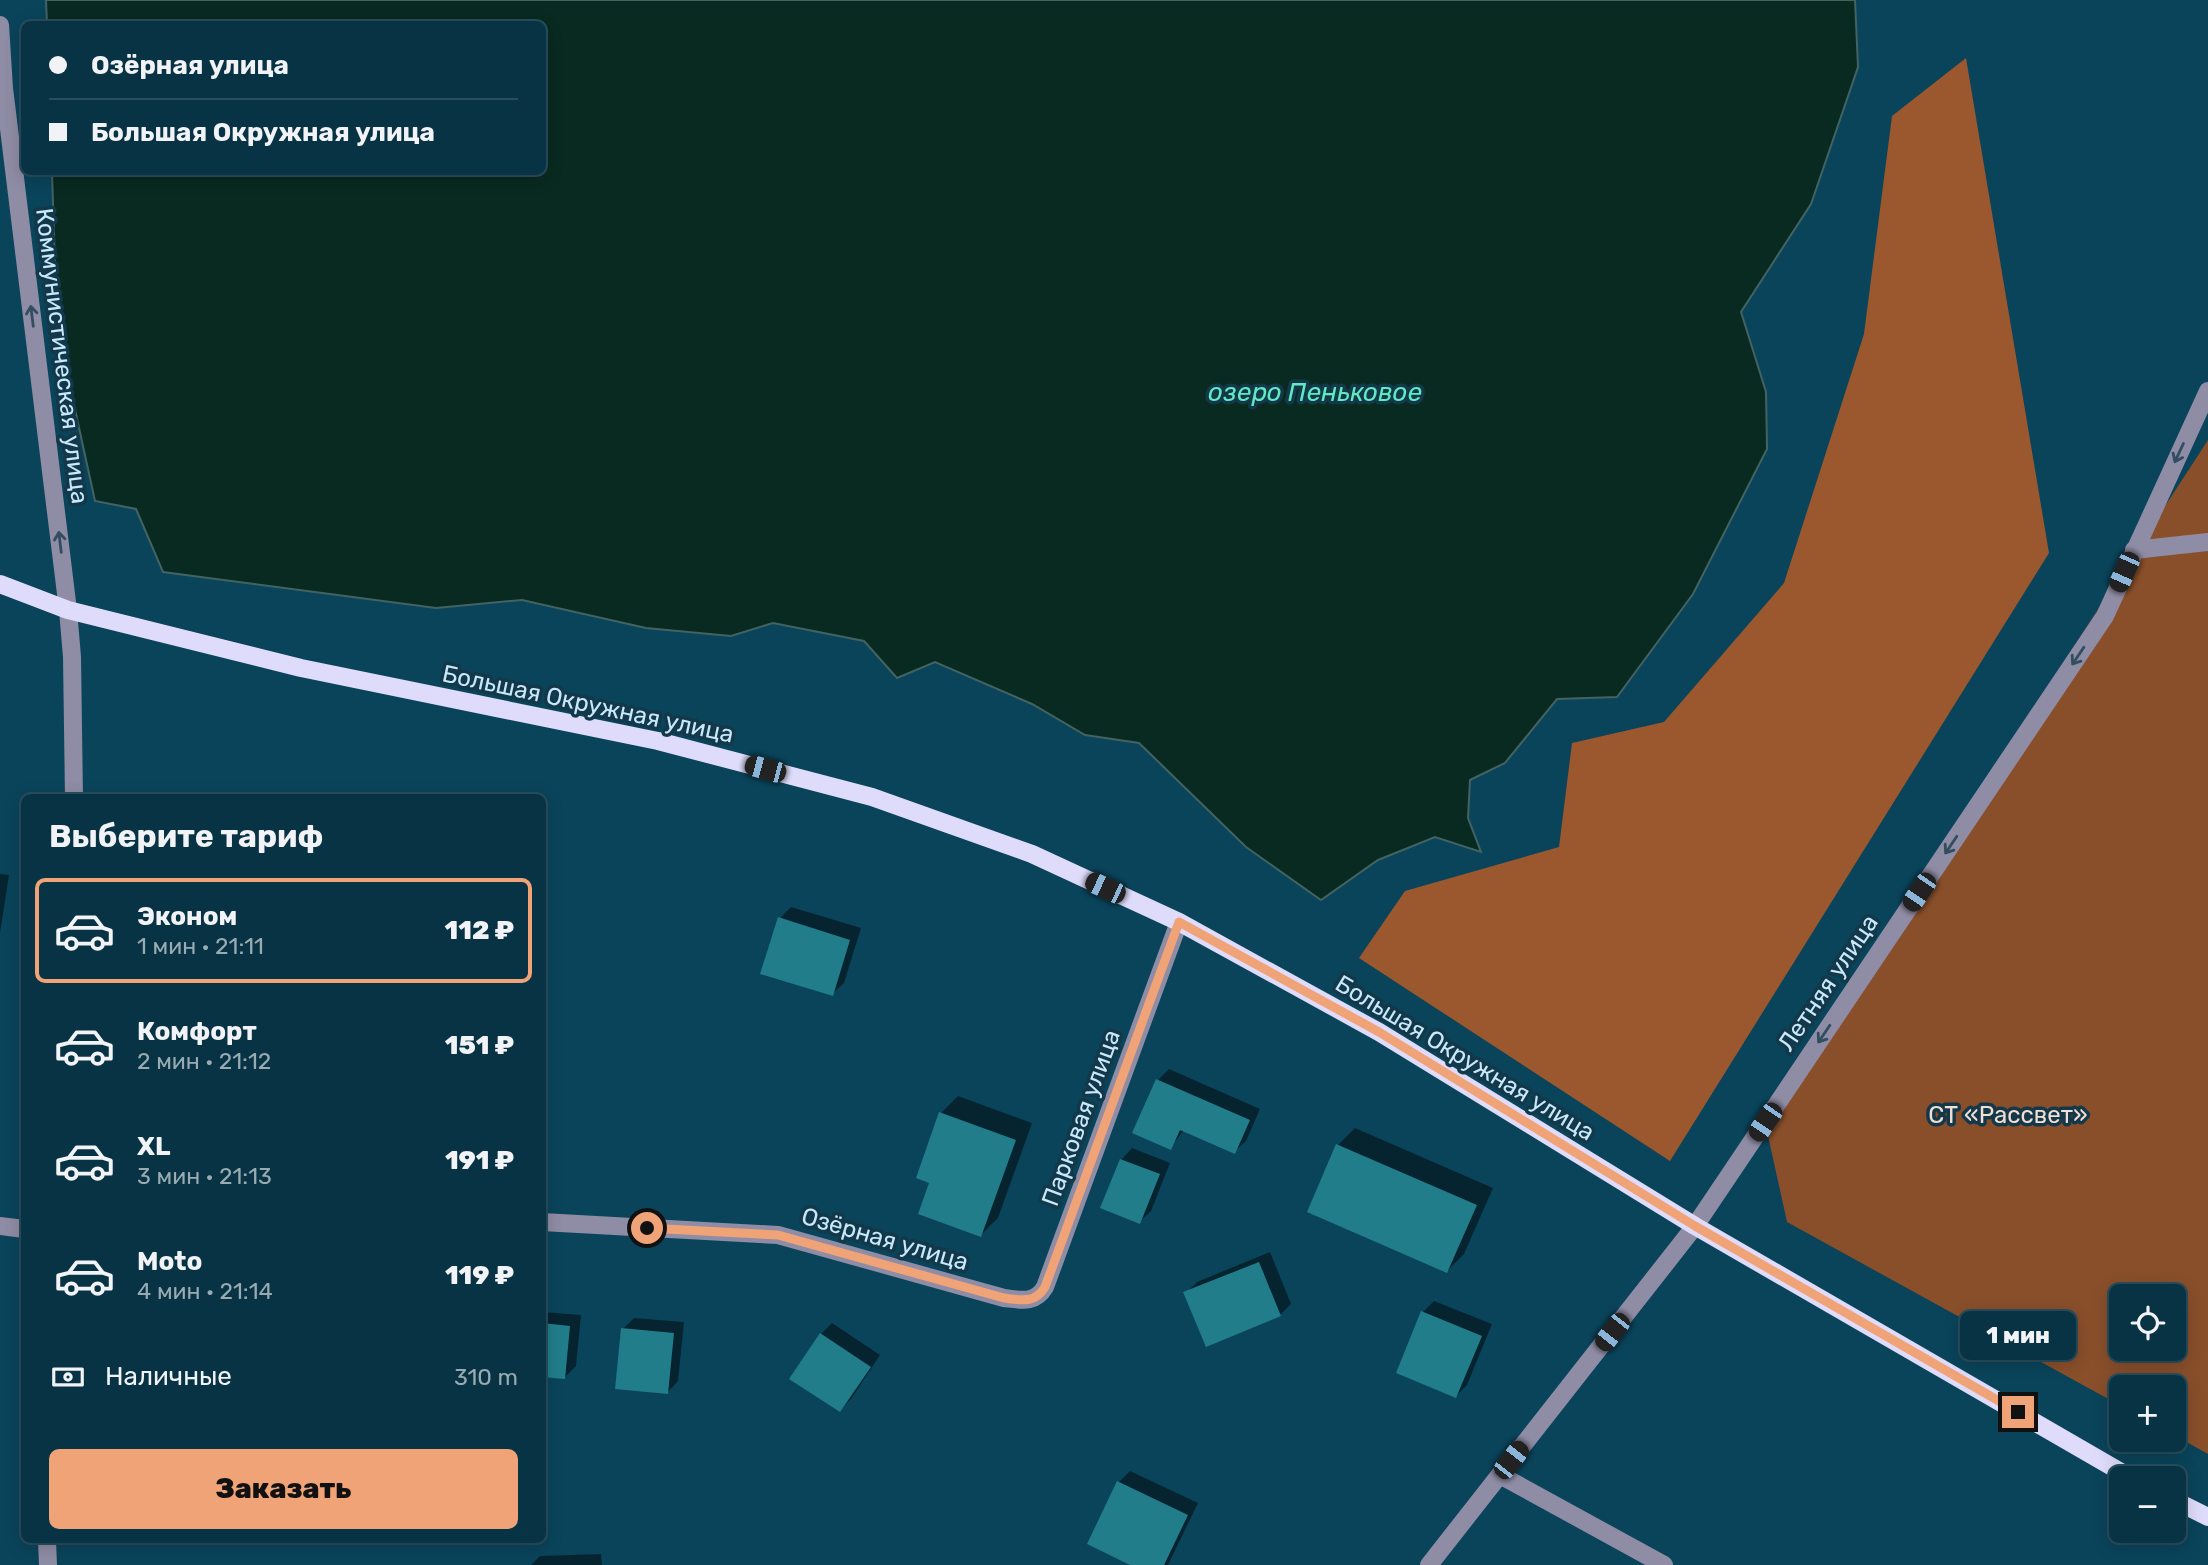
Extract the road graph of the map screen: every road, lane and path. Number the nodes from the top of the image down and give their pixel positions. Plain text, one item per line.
1 (0, 25) edge
2 (2208, 391) edge
3 (2208, 542) edge
4 (2134, 550) junction
5 (0, 584) edge
6 (68, 610) junction
7 (74, 794) edge
8 (1179, 922) junction
9 (546, 1222) edge
10 (0, 1226) edge
11 (1695, 1226) junction
12 (21, 1229) edge
13 (1004, 1298) joint
14 (2110, 1466) edge
15 (1500, 1475) junction
16 (2186, 1506) edge
17 (2208, 1517) edge
18 (47, 1543) edge
19 (48, 1565) edge
20 (1429, 1565) edge
21 (1664, 1565) edge

6 -> 1 street, Коммунистическая улица
2 -> 4 street, Летняя улица
3 - 4 street
4 -> 11 street, Летняя улица
5 - 6 main road, Большая Окружная улица
6 - 7 street, Коммунистическая улица
6 - 8 main road, Большая Окружная улица
8 - 11 main road, Большая Окружная улица
8 - 13 street, Парковая улица
9 - 13 street, Озёрная улица
10 - 12 street
11 - 14 main road, Большая Окружная улица
11 - 15 street, Летняя улица
15 - 20 street, Летняя улица
15 - 21 street
16 - 17 main road
18 - 19 street

